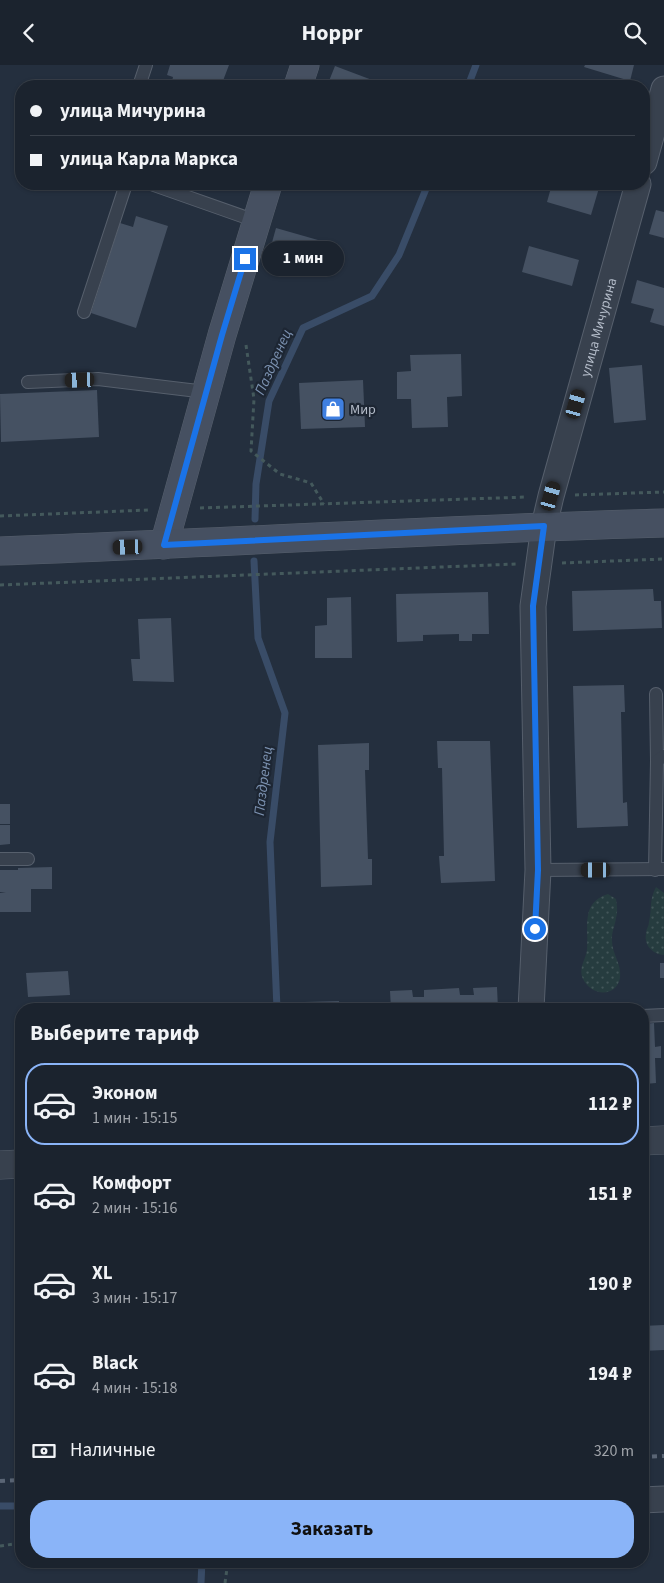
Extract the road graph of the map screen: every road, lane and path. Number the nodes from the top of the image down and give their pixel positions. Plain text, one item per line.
1 (146, 65) edge
2 (305, 65) edge
3 (141, 80) edge
4 (300, 80) edge
5 (664, 89) edge
6 (650, 140) edge
7 (124, 190) edge
8 (168, 190) edge
9 (266, 190) edge
10 (636, 190) edge
11 (256, 221) junction
12 (84, 312) dead end
13 (246, 341) dead end
14 (28, 382) dead end
15 (206, 392) junction
16 (664, 492) edge
17 (551, 496) junction
18 (324, 504) junction
19 (174, 509) junction
20 (0, 516) edge
21 (664, 523) edge
22 (544, 526) junction
23 (164, 545) junction
24 (0, 551) edge
25 (664, 559) edge
26 (539, 564) junction
27 (0, 585) edge
28 (656, 694) dead end
29 (661, 758) edge
30 (0, 859) edge
31 (28, 859) dead end
32 (660, 869) edge
33 (538, 870) junction
34 (531, 1003) edge
35 (664, 1015) edge
36 (649, 1016) edge
37 (664, 1140) edge
38 (649, 1141) edge
39 (15, 1164) edge
40 (0, 1165) edge
41 (664, 1499) edge
42 (649, 1500) edge
43 (15, 1544) edge
44 (0, 1546) edge
45 (227, 1568) edge
46 (226, 1583) edge

1 - 3 lane
2 - 4 main road
5 - 6 street
7 - 12 lane
8 - 11 lane
9 - 11 main road
10 - 17 street, улица Мичурина
11 - 15 main road
13 - 18 path
14 - 15 lane
15 - 19 main road
16 - 17 path
17 - 18 path
17 - 22 street, улица Мичурина
18 - 19 path
19 - 20 path
19 - 23 main road
21 - 22 main road
22 - 23 main road
22 - 26 street, улица Мичурина
23 - 24 main road
25 - 26 path
26 - 27 path
26 - 33 street, улица Мичурина
28 - 29 lane
29 - 32 lane
30 - 31 lane
32 - 33 lane
33 - 34 street, улица Мичурина
35 - 36 lane
37 - 38 street
39 - 40 street
41 - 42 street
43 - 44 path
45 - 46 path

